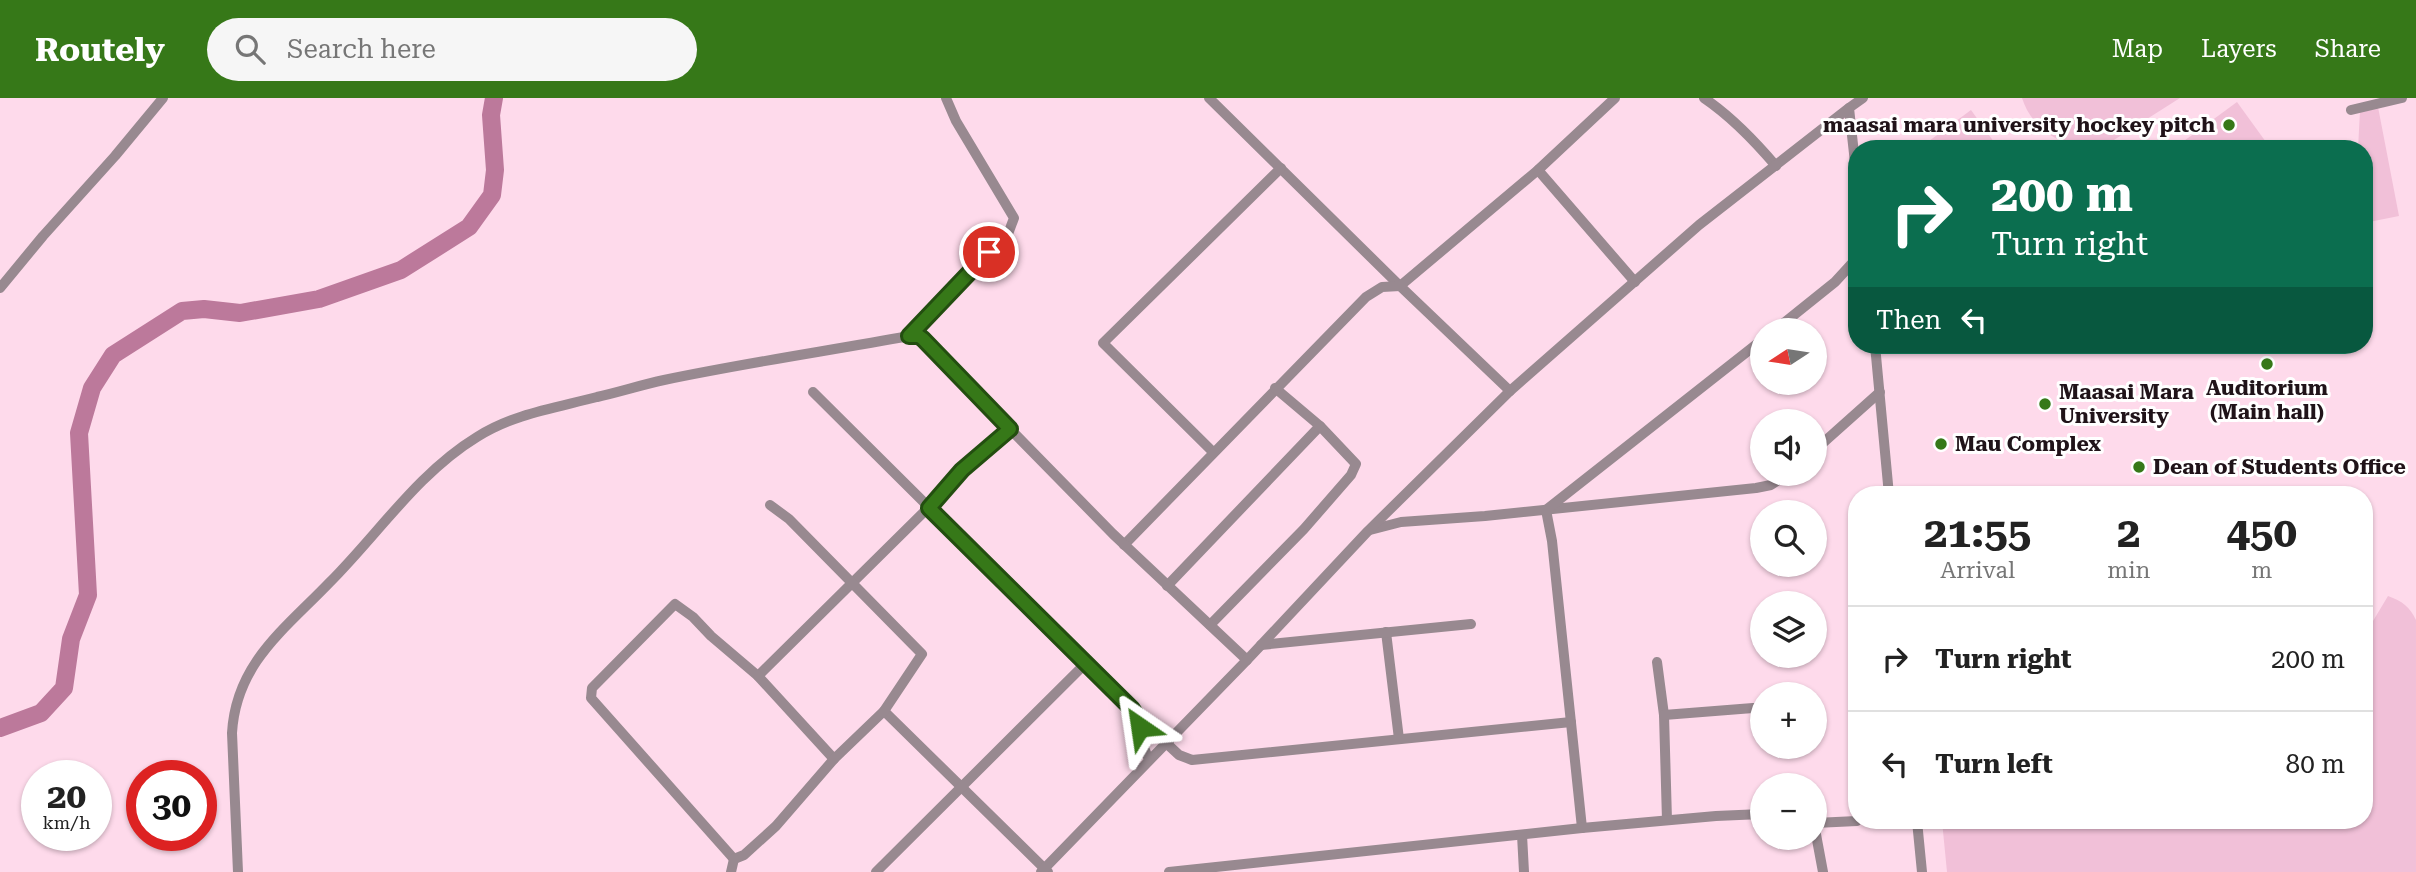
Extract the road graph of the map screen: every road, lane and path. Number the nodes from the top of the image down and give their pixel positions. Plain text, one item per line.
1 (163, 98) edge
2 (946, 98) edge
3 (1209, 98) edge
4 (1615, 98) edge
5 (1704, 98) edge
6 (1863, 98) edge
7 (2402, 98) edge
8 (1849, 108) junction
9 (2351, 110) dead end
10 (1853, 140) edge
11 (1776, 166) junction
12 (1281, 168) junction
13 (1538, 170) junction
14 (1848, 268) edge
15 (1635, 282) junction
16 (1400, 286) junction
17 (0, 288) edge
18 (1790, 318) edge
19 (909, 336) junction
20 (1750, 349) edge
21 (1876, 354) edge
22 (1275, 388) junction
23 (1510, 391) junction
24 (813, 392) dead end
25 (1880, 392) junction
26 (1320, 426) junction
27 (1010, 429) junction
28 (1827, 439) edge
29 (1213, 452) junction
30 (1766, 486) edge
31 (1888, 486) edge
32 (770, 506) dead end
33 (929, 508) junction
34 (1546, 510) junction
35 (1368, 531) junction
36 (1124, 545) junction
37 (852, 582) junction
38 (1167, 586) junction
39 (1471, 624) dead end
40 (1210, 625) junction
41 (1387, 632) junction
42 (1261, 645) junction
43 (1247, 660) junction
44 (1657, 662) dead end
45 (1086, 663) junction
46 (758, 676) junction
47 (1750, 708) edge
48 (884, 711) junction
49 (1664, 715) junction
50 (1571, 722) junction
51 (1399, 739) junction
52 (1166, 742) junction
53 (834, 759) junction
54 (1149, 759) junction
55 (961, 787) junction
56 (1750, 815) edge
57 (1667, 820) junction
58 (1848, 821) edge
59 (1827, 822) edge
60 (1582, 828) junction
61 (1918, 829) edge
62 (1522, 835) junction
63 (1819, 850) edge
64 (734, 859) junction
65 (1044, 871) edge
66 (238, 872) edge
67 (731, 872) edge
68 (876, 872) edge
69 (1169, 872) edge
70 (1524, 872) edge
71 (1824, 872) edge
72 (1922, 872) edge

1 - 17 street
2 - 19 street
3 - 12 street
4 - 13 street
5 - 11 street
6 - 8 street
7 - 9 street
8 - 10 street
8 - 11 street
11 - 15 street
12 - 16 street
12 - 29 street
13 - 15 street
13 - 16 street
14 - 18 street
15 - 23 street
16 - 22 street
16 - 23 street
19 - 27 street
19 - 66 street
20 - 34 street
21 - 25 street
22 - 26 street
22 - 29 street
23 - 35 street
24 - 33 street
25 - 28 street
25 - 31 street
26 - 38 street
26 - 40 street
27 - 33 street
27 - 36 street
29 - 36 street
30 - 34 street
32 - 37 street
33 - 37 street
33 - 45 street
34 - 35 street
34 - 50 street
35 - 42 street
36 - 38 street
37 - 46 street
37 - 48 street
38 - 40 street
39 - 41 street
40 - 43 street
41 - 42 street
41 - 51 street
42 - 43 street
43 - 52 street
44 - 49 street
45 - 54 street
45 - 55 street
46 - 53 street
46 - 64 street
47 - 49 street
48 - 53 street
48 - 55 street
49 - 57 street
50 - 51 street
50 - 60 street
51 - 52 street
52 - 54 street
53 - 64 street
54 - 65 street
55 - 65 street
55 - 68 street
56 - 57 street
57 - 60 street
58 - 59 street
60 - 62 street
61 - 72 street
62 - 69 street
62 - 70 street
63 - 71 street
64 - 67 street

